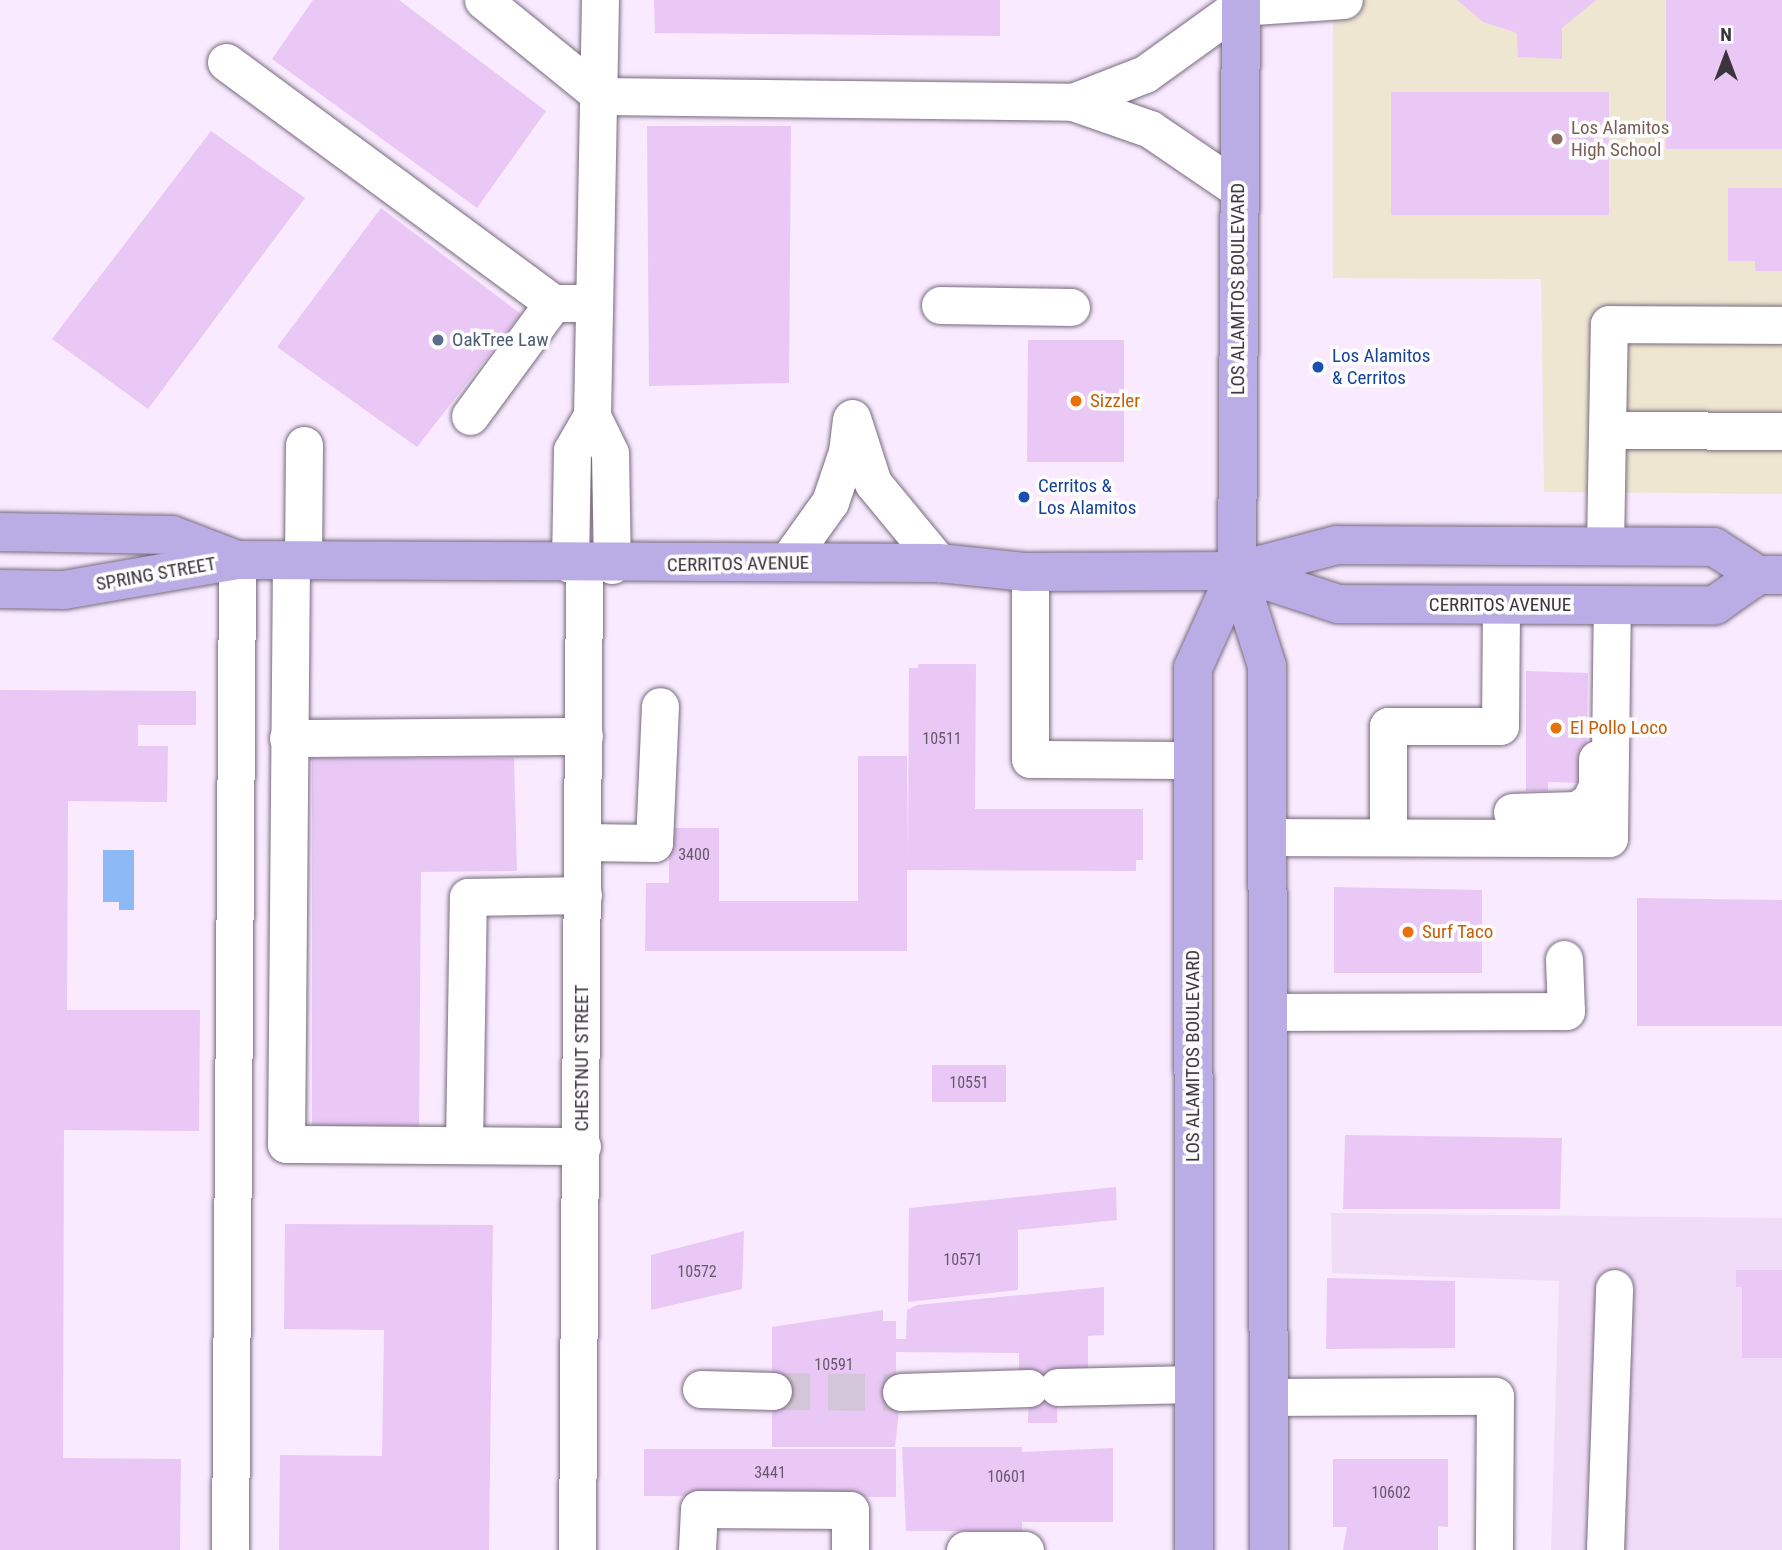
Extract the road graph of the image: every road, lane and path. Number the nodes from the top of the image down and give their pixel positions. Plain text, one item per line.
1 (483, 0) edge
2 (600, 0) edge
3 (1344, 0) edge
4 (1238, 2) edge
5 (226, 62) dead end
6 (601, 96) junction
7 (1073, 103) junction
8 (1238, 189) junction
9 (553, 303) junction
10 (593, 303) junction
11 (940, 305) dead end
12 (1072, 307) dead end
13 (1782, 325) edge
14 (470, 416) dead end
15 (1609, 430) junction
16 (1782, 431) edge
17 (304, 445) dead end
18 (0, 532) edge
19 (1605, 546) junction
20 (237, 560) junction
21 (297, 561) junction
22 (787, 562) junction
23 (939, 563) junction
24 (589, 565) junction
25 (1237, 571) junction
26 (1030, 572) junction
27 (1770, 575) edge
28 (0, 589) edge
29 (1501, 605) junction
30 (1612, 605) junction
31 (660, 706) dead end
32 (584, 736) junction
33 (288, 738) junction
34 (1193, 760) junction
35 (1388, 824) junction
36 (1268, 837) junction
37 (583, 842) junction
38 (583, 895) junction
39 (1564, 959) dead end
40 (1269, 1012) junction
41 (464, 1145) junction
42 (582, 1146) junction
43 (1614, 1288) dead end
44 (1195, 1384) junction
45 (701, 1389) dead end
46 (773, 1391) tunnel mouth
47 (901, 1392) tunnel mouth
48 (1268, 1397) junction
49 (230, 1550) edge
50 (577, 1550) edge
51 (697, 1550) edge
52 (850, 1550) edge
53 (965, 1550) edge
54 (1025, 1550) edge
55 (1195, 1550) edge
56 (1269, 1550) edge
57 (1494, 1550) edge
58 (1605, 1550) edge

1 - 6 street
2 - 6 street
3 - 4 street
4 - 7 street
4 - 8 main road, LOS ALAMITOS BOULEVARD
5 - 9 street
6 - 7 street
6 - 10 street
7 - 8 street
8 - 25 main road, LOS ALAMITOS BOULEVARD
9 - 10 street
9 - 14 street
10 - 24 street, CHESTNUT STREET
11 - 12 street
13 - 15 street
15 - 16 street
15 - 19 street
17 - 21 street
18 - 20 main road, SPRING STREET
19 - 25 main road, CERRITOS AVENUE
19 - 27 main road, CERRITOS AVENUE
20 - 21 main road, CERRITOS AVENUE
20 - 28 main road, SPRING STREET
20 - 49 street
21 - 24 main road, CERRITOS AVENUE
21 - 33 street
22 - 23 main road, CERRITOS AVENUE
22 - 23 street
22 - 24 main road, CERRITOS AVENUE
23 - 26 main road, CERRITOS AVENUE
24 - 32 street, CHESTNUT STREET
25 - 26 main road, CERRITOS AVENUE
25 - 29 main road, CERRITOS AVENUE
25 - 34 main road, LOS ALAMITOS BOULEVARD
25 - 36 main road, LOS ALAMITOS BOULEVARD
26 - 34 street
27 - 30 main road, CERRITOS AVENUE
29 - 30 main road, CERRITOS AVENUE
29 - 35 street
30 - 35 street
31 - 37 street
32 - 33 street
32 - 37 street, CHESTNUT STREET
33 - 41 street
34 - 44 main road, LOS ALAMITOS BOULEVARD
35 - 36 street
36 - 40 main road, LOS ALAMITOS BOULEVARD
37 - 38 street, CHESTNUT STREET
38 - 41 street
38 - 42 street, CHESTNUT STREET
39 - 40 street
40 - 48 main road, LOS ALAMITOS BOULEVARD
41 - 42 street
42 - 50 street, CHESTNUT STREET
43 - 58 street
44 - 47 street
44 - 55 main road, LOS ALAMITOS BOULEVARD
45 - 46 street
48 - 56 main road, LOS ALAMITOS BOULEVARD
48 - 57 street
51 - 52 street
53 - 54 street

